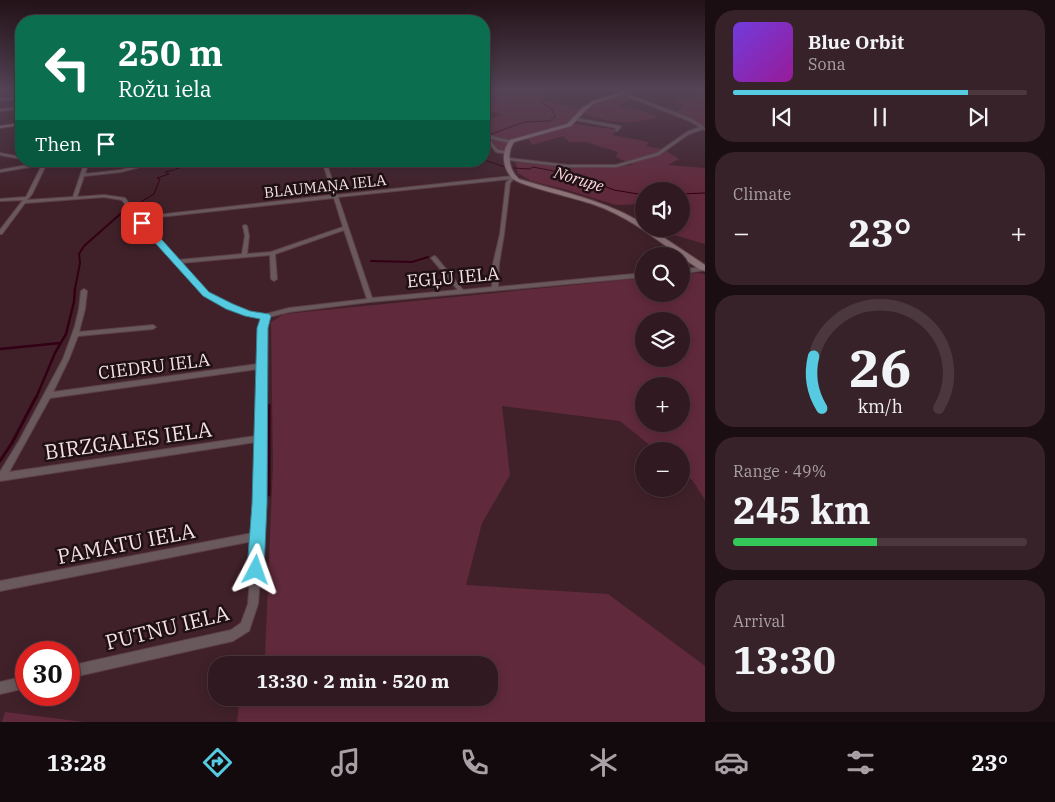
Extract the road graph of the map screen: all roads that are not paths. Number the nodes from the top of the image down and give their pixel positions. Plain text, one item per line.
1 (570, 124) edge
2 (601, 124) edge
3 (15, 125) edge
4 (0, 127) edge
5 (704, 128) edge
6 (617, 130) dead end
7 (490, 137) edge
8 (510, 142) junction
9 (490, 143) edge
10 (0, 154) edge
11 (7, 156) junction
12 (507, 156) junction
13 (15, 157) edge
14 (0, 163) edge
15 (18, 167) edge
16 (39, 167) edge
17 (85, 167) edge
18 (135, 167) edge
19 (326, 167) edge
20 (0, 171) edge
21 (82, 174) junction
22 (513, 177) junction
23 (335, 197) junction
24 (74, 199) junction
25 (0, 200) edge
26 (25, 200) junction
27 (139, 218) junction
28 (635, 221) edge
29 (245, 226) dead end
30 (344, 228) junction
31 (0, 233) edge
32 (659, 237) edge
33 (272, 253) junction
34 (244, 255) junction
35 (434, 258) dead end
36 (177, 262) junction
37 (705, 268) edge
38 (690, 270) edge
39 (635, 276) edge
40 (274, 279) dead end
41 (495, 288) junction
42 (84, 291) dead end
43 (462, 292) junction
44 (370, 300) junction
45 (266, 316) junction
46 (153, 328) dead end
47 (77, 334) junction
48 (262, 366) junction
49 (50, 395) junction
50 (261, 438) junction
51 (1, 478) edge
52 (258, 536) junction
53 (0, 586) edge
54 (80, 670) edge
55 (15, 685) edge
56 (0, 688) edge

1 - 8 main road
2 - 6 street
3 - 4 main road
5 - 12 street
7 - 8 street
8 - 12 main road
9 - 12 street
10 - 11 street
11 - 13 street
11 - 14 street
12 - 22 main road
15 - 20 street
16 - 26 street
17 - 21 street
18 - 21 street
19 - 23 street
21 - 24 street
22 - 23 street, BLAUMAŅA IELA
22 - 28 main road
22 - 41 street
23 - 27 street, BLAUMAŅA IELA
23 - 30 street
24 - 26 street
24 - 27 street
25 - 26 street
26 - 31 street
27 - 36 street
29 - 34 street
30 - 33 street
30 - 44 street
32 - 37 main road
33 - 34 street
33 - 40 street
34 - 36 street
35 - 43 street
36 - 45 street
37 - 38 street
39 - 41 street, EGĻU IELA
41 - 43 street, EGĻU IELA
42 - 47 street
43 - 44 street, EGĻU IELA
44 - 45 street, EGĻU IELA
45 - 48 street
46 - 47 street
47 - 49 street
48 - 49 street, CIEDRU IELA
48 - 50 street
49 - 51 street
50 - 51 street, BIRZGALES IELA
50 - 52 street
52 - 53 street, PAMATU IELA
52 - 54 street, PUTNU IELA
55 - 56 street

